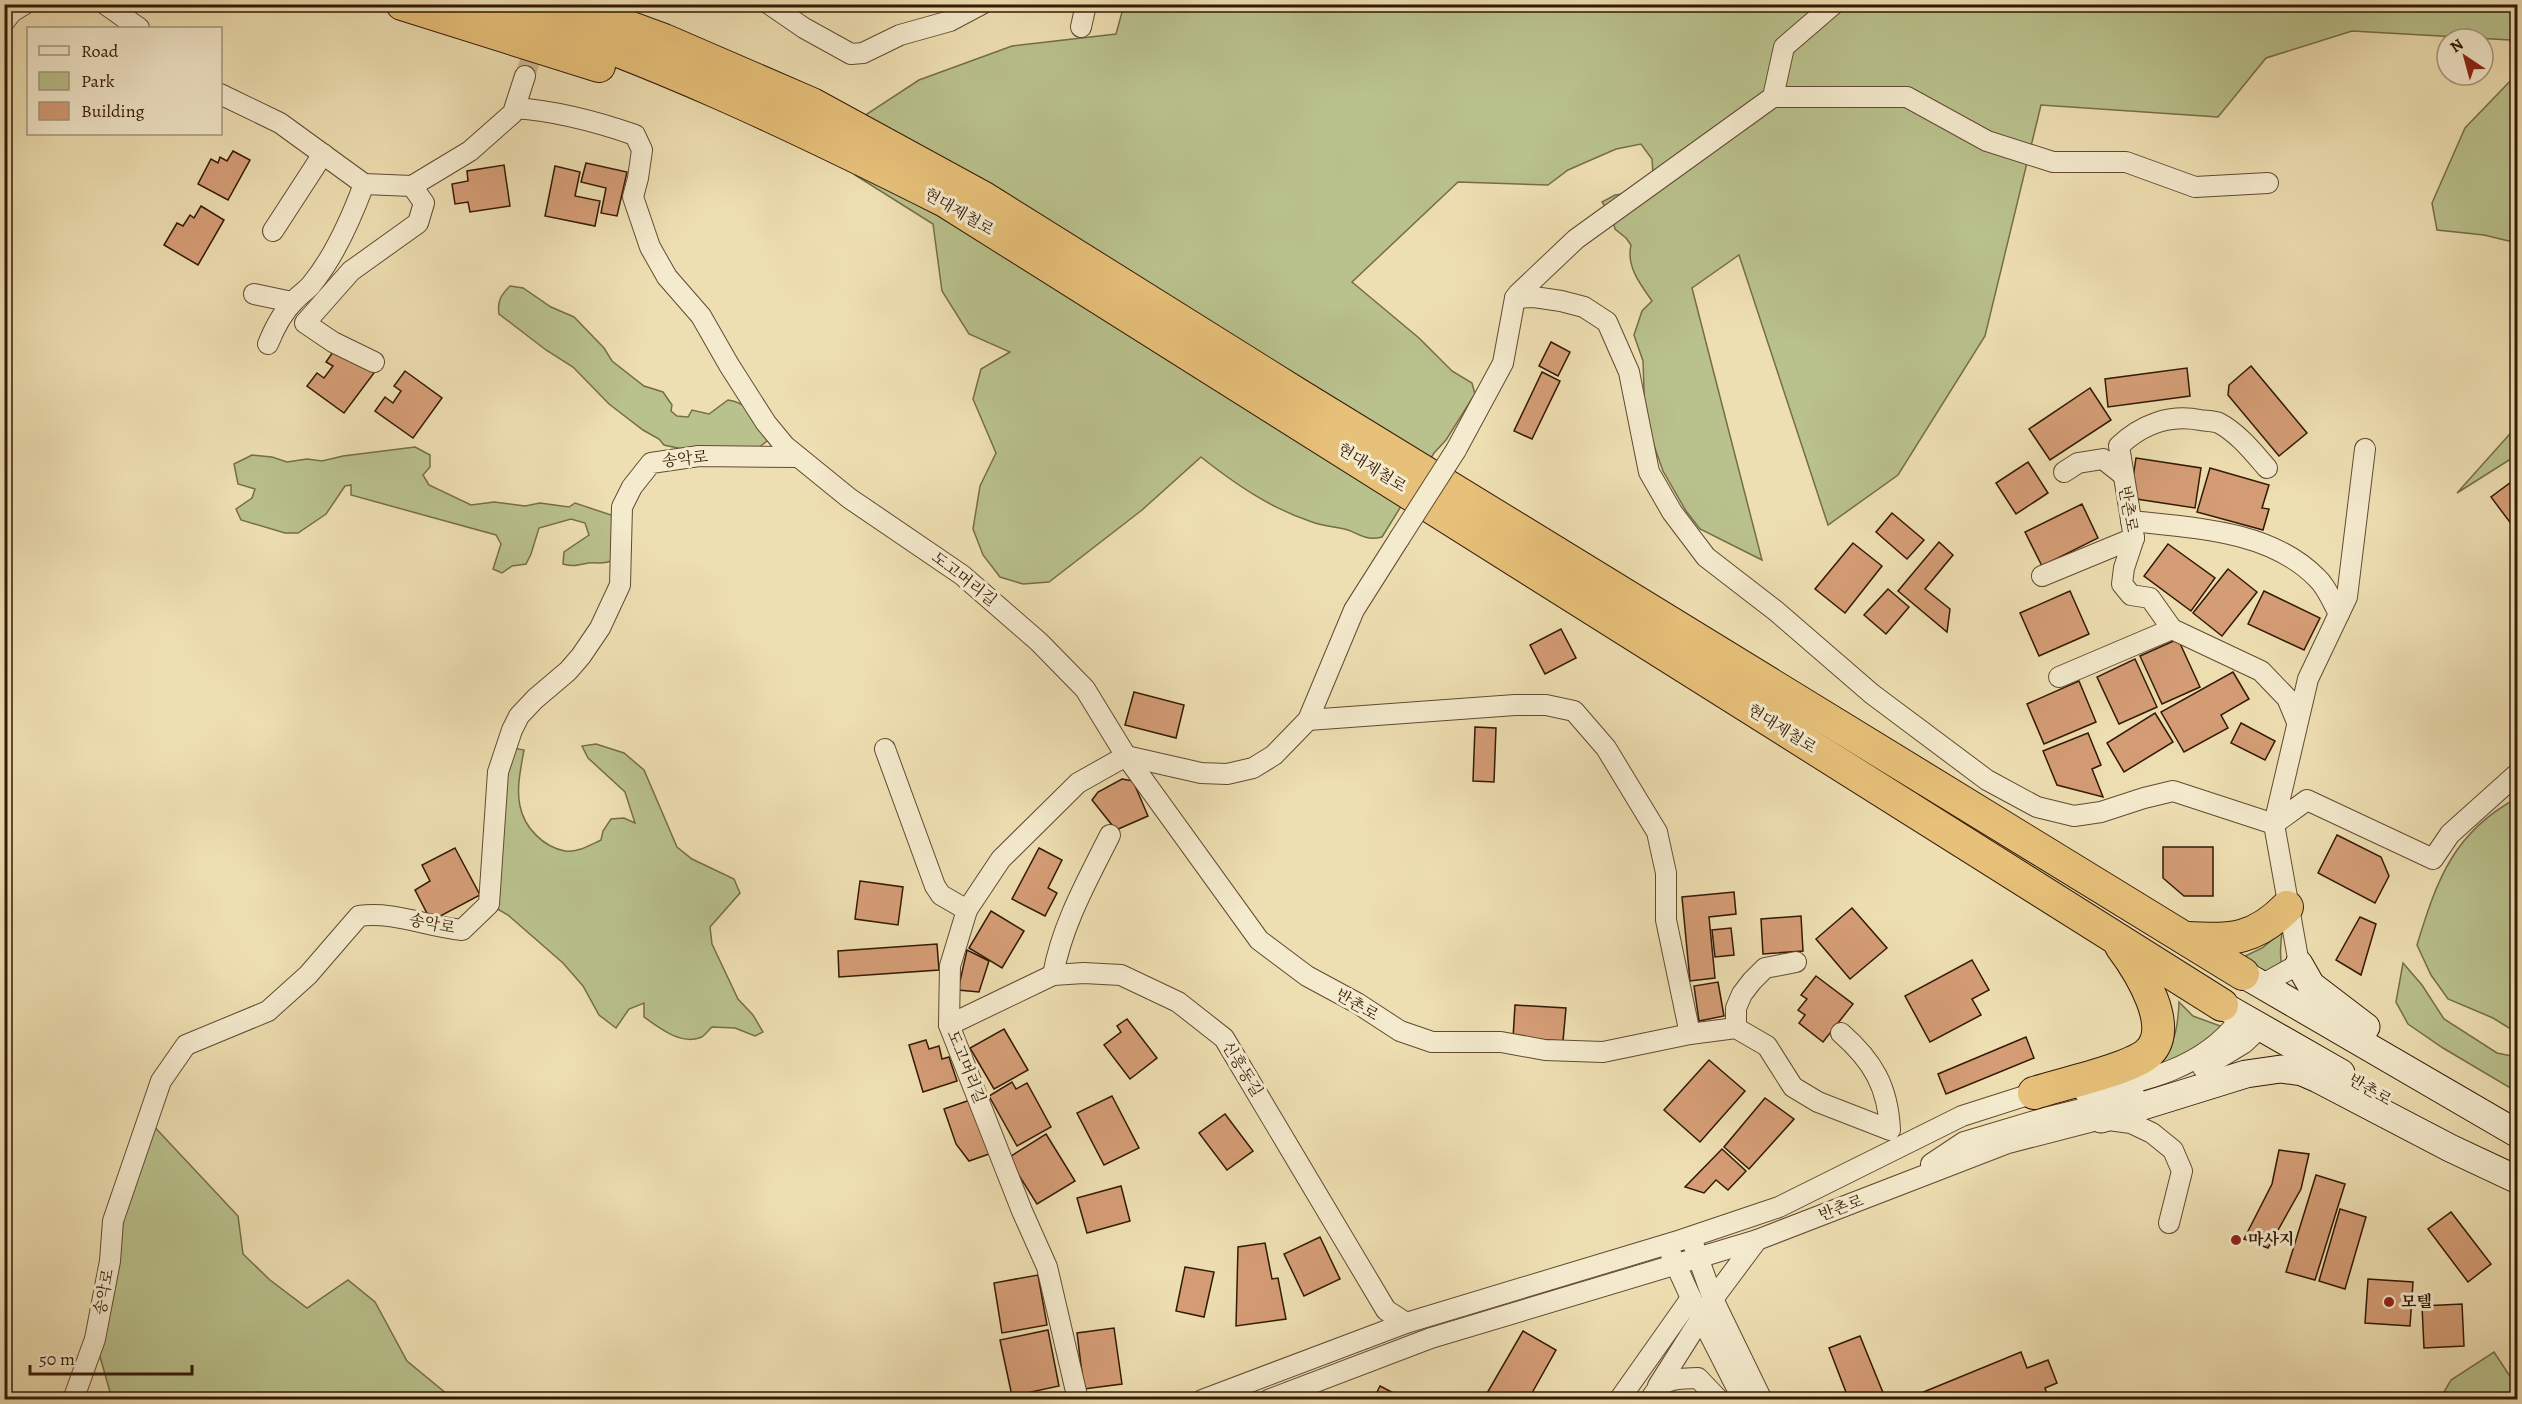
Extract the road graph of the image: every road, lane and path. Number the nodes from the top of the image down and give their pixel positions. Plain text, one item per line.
1 (25, 4) edge
2 (105, 4) edge
3 (402, 4) edge
4 (484, 4) edge
5 (566, 4) edge
6 (616, 4) edge
7 (769, 4) edge
8 (982, 4) edge
9 (1081, 4) edge
10 (1834, 4) edge
11 (4, 22) edge
12 (138, 27) edge
13 (1081, 27) dead end
14 (525, 76) tunnel mouth
15 (222, 95) edge
16 (1773, 97) junction
17 (812, 104) junction
18 (514, 108) junction
19 (841, 149) junction
20 (322, 154) junction
21 (2268, 183) dead end
22 (364, 184) junction
23 (412, 186) junction
24 (273, 231) dead end
25 (254, 294) dead end
26 (1515, 298) junction
27 (292, 302) junction
28 (268, 344) dead end
29 (374, 362) dead end
30 (2366, 449) dead end
31 (798, 457) junction
32 (2267, 468) dead end
33 (2064, 472) dead end
34 (2122, 474) junction
35 (2132, 530) junction
36 (2042, 576) dead end
37 (2339, 614) junction
38 (2172, 629) junction
39 (2059, 677) dead end
40 (1308, 720) junction
41 (2297, 722) junction
42 (885, 749) dead end
43 (1126, 756) junction
44 (2517, 772) edge
45 (2274, 824) junction
46 (1110, 835) dead end
47 (2287, 907) junction
48 (966, 910) junction
49 (2115, 938) junction
50 (2185, 938) junction
51 (1796, 962) dead end
52 (2299, 964) junction
53 (1053, 975) junction
54 (2262, 984) junction
55 (2241, 1016) junction
56 (949, 1025) junction
57 (1736, 1028) junction
58 (1841, 1033) dead end
59 (1690, 1034) junction
60 (2034, 1093) junction
61 (2101, 1119) junction
62 (2517, 1120) edge
63 (2517, 1134) edge
64 (2517, 1178) edge
65 (1901, 1184) junction
66 (2169, 1223) dead end
67 (1691, 1236) junction
68 (1757, 1240) junction
69 (1667, 1244) junction
70 (1698, 1258) junction
71 (1676, 1264) junction
72 (1691, 1298) junction
73 (1713, 1299) junction
74 (1702, 1319) junction
75 (1407, 1323) junction
76 (1654, 1393) edge
77 (1076, 1394) edge
78 (73, 1400) edge
79 (1202, 1400) edge
80 (1268, 1400) edge
81 (1619, 1400) edge
82 (1719, 1400) edge
83 (1743, 1400) edge
84 (1762, 1400) edge

1 - 11 street
2 - 12 street
3 - 19 highway
4 - 19 highway, 현대제철로
5 - 17 highway, 현대제철로
6 - 17 highway
7 - 8 street
9 - 13 street
10 - 16 street
14 - 18 street
15 - 20 street
16 - 21 street
16 - 26 street
17 - 50 highway, 현대제철로
18 - 23 street
18 - 31 street, 도고머리길
19 - 49 highway, 현대제철로
20 - 22 street
20 - 24 street
22 - 23 street
22 - 27 street
23 - 29 street
25 - 27 street
26 - 40 street, bridge
26 - 45 street
27 - 28 street
30 - 37 street
31 - 43 street, 도고머리길
31 - 78 street, 송악로
32 - 34 street, 반촌로
33 - 34 street
34 - 35 street, 반촌로
35 - 36 street
35 - 37 street
35 - 38 street, 반촌로
37 - 41 street
38 - 39 street
38 - 41 street, 반촌로
40 - 43 street
40 - 59 street
41 - 45 street
42 - 48 street
43 - 48 street, 도고머리길
43 - 59 street, 반촌로
44 - 45 street
45 - 47 street
46 - 53 street
47 - 50 highway
47 - 52 street
48 - 56 street, 도고머리길
49 - 55 highway, 현대제철로
49 - 60 highway
50 - 54 highway, 현대제철로
51 - 57 street
52 - 54 street
52 - 62 main road
53 - 56 street, 신흥동길
53 - 75 street, 신흥동길
54 - 55 main road
54 - 63 main road
55 - 60 street
55 - 64 main road, 반촌로
55 - 65 street
56 - 77 street, 도고머리길
57 - 58 street
57 - 59 street, 반촌로
60 - 67 street
61 - 64 main road
61 - 65 street, 반촌로
61 - 66 street
65 - 68 street, 반촌로
67 - 69 street
67 - 70 street
68 - 70 street, 반촌로
68 - 73 street
69 - 71 street
69 - 75 street
70 - 71 street, 반촌로
70 - 73 street
71 - 72 street
71 - 80 street, 반촌로
72 - 74 street
72 - 81 street
73 - 74 street
73 - 84 street
74 - 76 street
74 - 83 street
75 - 79 street
76 - 82 street

